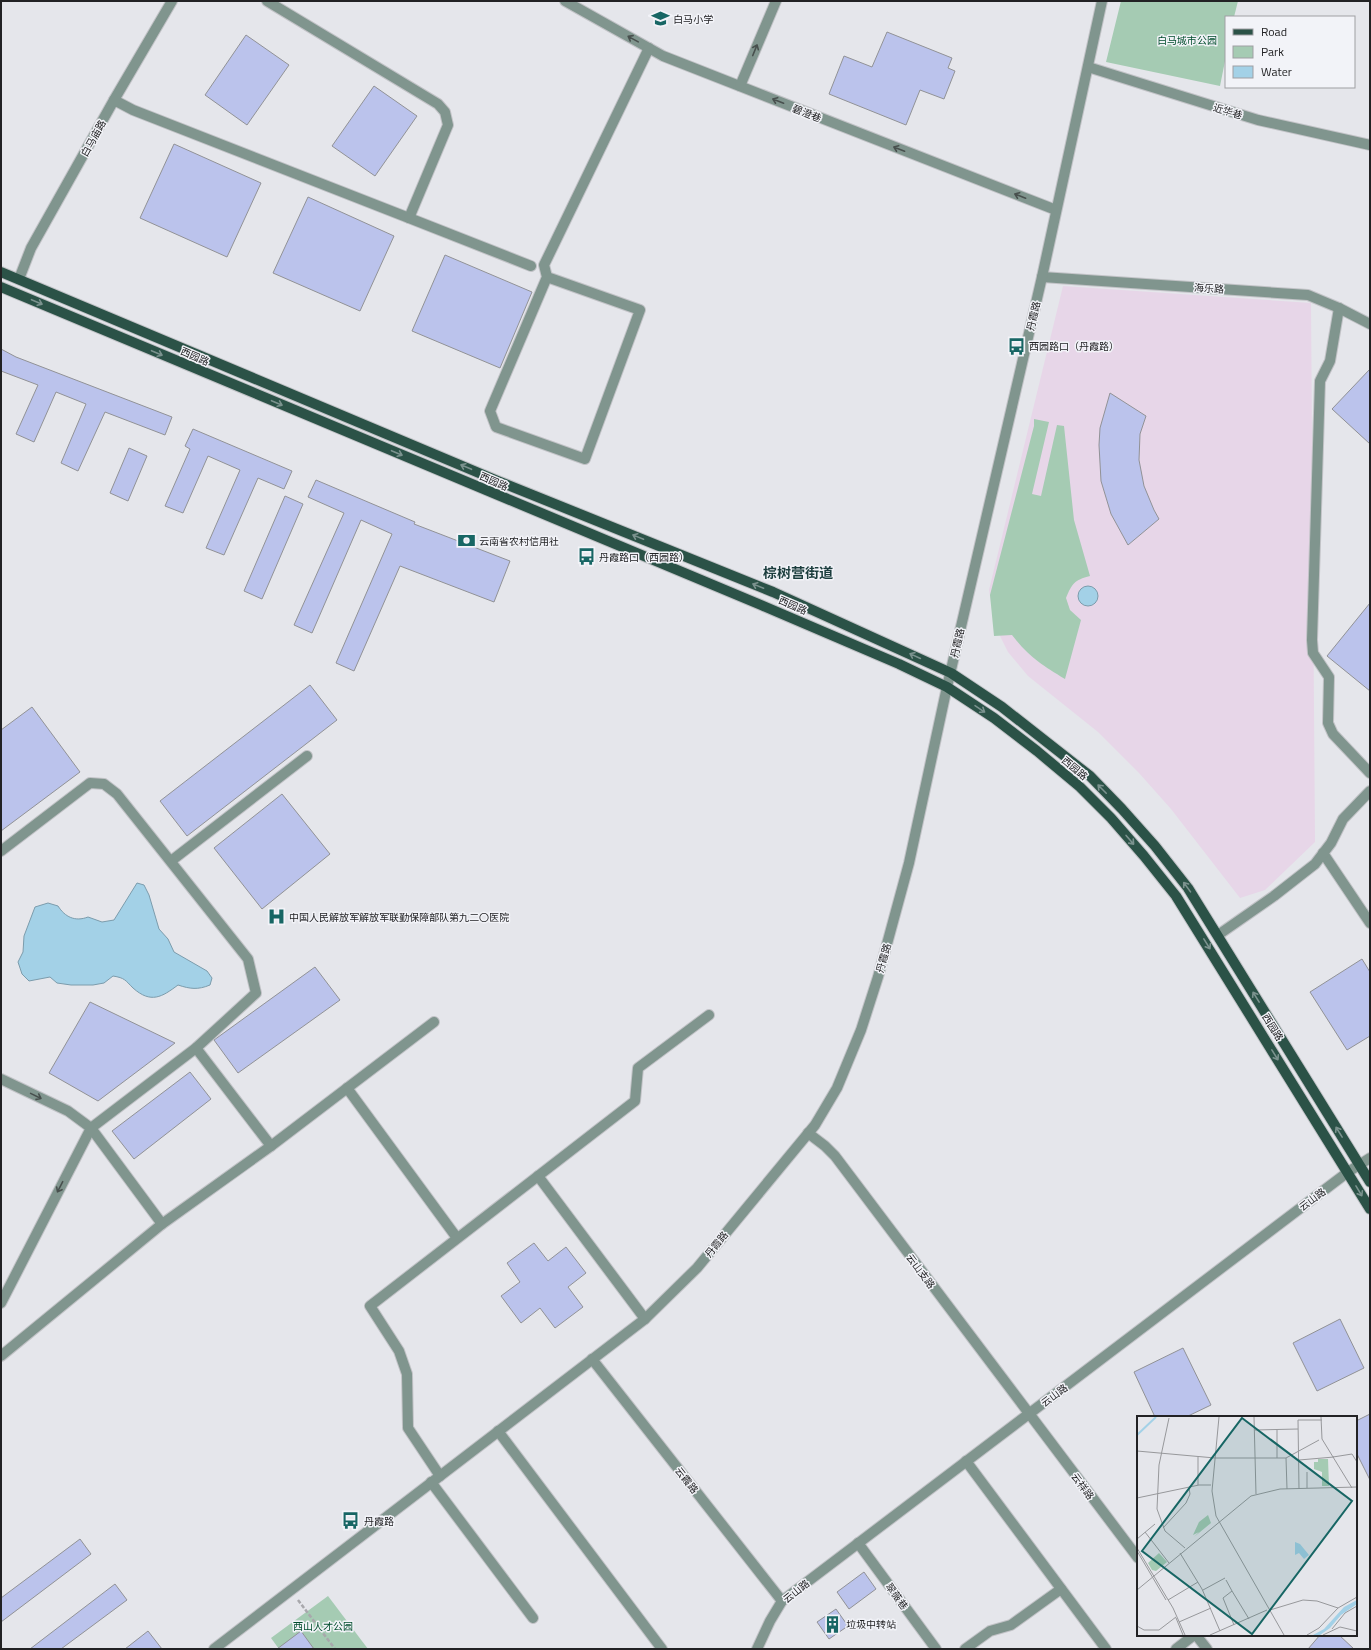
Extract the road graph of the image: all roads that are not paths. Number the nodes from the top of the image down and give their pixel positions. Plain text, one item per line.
1 (172, 1) edge
2 (267, 1) edge
3 (565, 1) edge
4 (776, 1) edge
5 (1102, 1) edge
6 (649, 48) junction
7 (1088, 67) junction
8 (740, 86) junction
9 (114, 100) junction
10 (1370, 145) edge
11 (1056, 210) junction
12 (409, 218) junction
13 (531, 266) dead end
14 (1, 272) edge
15 (547, 277) junction
16 (1042, 277) junction
17 (19, 279) junction
18 (1, 288) edge
19 (1339, 308) junction
20 (1370, 324) edge
21 (951, 673) junction
22 (947, 687) junction
23 (307, 756) dead end
24 (1370, 773) edge
25 (1370, 791) edge
26 (1, 851) edge
27 (1323, 853) junction
28 (171, 861) junction
29 (1370, 923) edge
30 (1218, 935) junction
31 (708, 1015) dead end
32 (434, 1022) dead end
33 (196, 1048) junction
34 (1, 1078) edge
35 (347, 1088) junction
36 (91, 1128) junction
37 (808, 1133) junction
38 (271, 1146) junction
39 (1370, 1158) edge
40 (1360, 1165) junction
41 (1348, 1172) junction
42 (538, 1176) junction
43 (1370, 1182) edge
44 (1370, 1209) edge
45 (162, 1224) junction
46 (457, 1238) junction
47 (1, 1303) edge
48 (645, 1319) junction
49 (1, 1356) edge
50 (592, 1359) junction
51 (1029, 1414) junction
52 (498, 1431) junction
53 (966, 1462) junction
54 (440, 1476) junction
55 (431, 1482) junction
56 (858, 1542) junction
57 (1137, 1557) edge
58 (1061, 1589) junction
59 (782, 1601) junction
60 (533, 1618) dead end
61 (1194, 1636) edge
62 (1196, 1636) edge
63 (214, 1649) edge
64 (662, 1649) edge
65 (756, 1649) edge
66 (936, 1649) edge
67 (965, 1649) edge
68 (1106, 1649) edge
69 (1176, 1649) edge
70 (1207, 1649) edge

1 - 9 street, 白马庙路
2 - 12 street
6 -> 3 street, 碧澄巷
8 -> 4 street
5 - 7 street, 丹霞路
6 - 8 street, 碧澄巷
6 - 15 street
7 - 10 street, 近华巷
7 - 11 street, 丹霞路
11 -> 8 street, 碧澄巷
9 - 12 street
9 - 17 street, 白马庙路
11 - 16 street, 丹霞路
12 - 13 street
14 - 17 main road, 西园路
15 - 15 street
16 - 19 street, 海乐路
16 - 21 street, 丹霞路
21 -> 17 main road, 西园路
18 -> 22 main road, 西园路
19 - 20 street, 海乐路
19 - 24 street
21 - 22 street, 丹霞路
30 -> 21 main road, 西园路
22 - 37 street, 丹霞路
22 -> 41 main road, 西园路
23 - 28 street
25 - 27 street
26 - 28 street
27 - 29 street
27 - 30 street
28 - 33 street
40 -> 30 main road, 西园路
31 - 42 street
32 - 35 street
33 - 36 street
33 - 38 street
34 -> 36 street
35 - 38 street
35 - 46 street
36 - 45 street
36 -> 47 street
37 - 48 street, 丹霞路
37 - 51 street, 云山支路
38 - 45 street
39 - 40 street, 云山路
40 - 41 street, 云山路
40 - 43 main road, 西园路
41 -> 44 main road, 西园路
41 - 51 street, 云山路
42 - 46 street
42 - 48 street
45 - 49 street
46 - 54 street
48 - 50 street, 丹霞路
50 - 52 street, 丹霞路
50 - 59 street, 云霞路
51 - 53 street, 云山路
51 - 57 street, 云祥路
52 - 54 street, 丹霞路
52 - 64 street
53 - 56 street, 云山路
53 - 58 street
54 - 55 street, 丹霞路
55 - 60 street
55 - 63 street, 丹霞路
56 - 59 street, 云山路
56 - 66 street, 翠薇巷
58 - 67 street
58 - 68 street
59 - 65 street, 云山路
61 - 69 street
62 - 70 street

